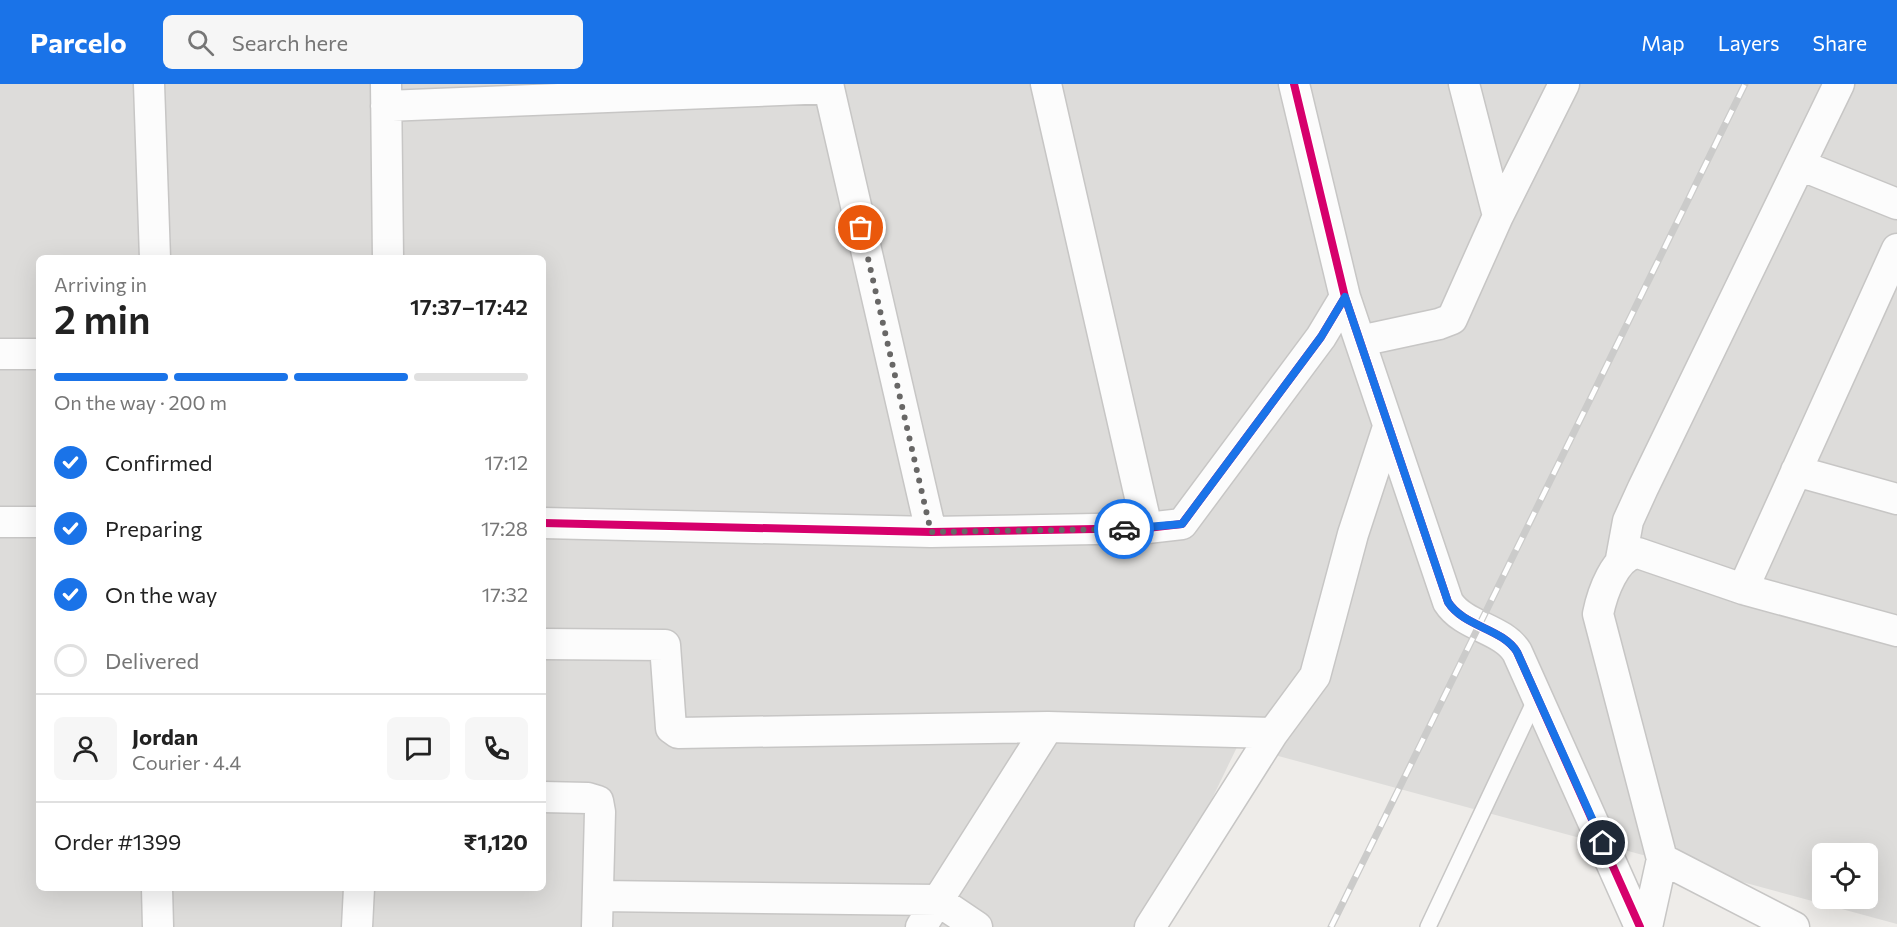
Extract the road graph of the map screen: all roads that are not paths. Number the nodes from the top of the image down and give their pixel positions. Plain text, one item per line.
1 (149, 84) edge
2 (1046, 84) edge
3 (1294, 84) edge
4 (1464, 84) edge
5 (1564, 84) edge
6 (1839, 84) edge
7 (828, 86) edge
8 (386, 95) edge
9 (1800, 165) junction
10 (1897, 204) edge
11 (1497, 216) junction
12 (1897, 249) edge
13 (155, 255) edge
14 (388, 255) edge
15 (1345, 297) junction
16 (1360, 341) junction
17 (0, 354) edge
18 (36, 354) edge
19 (1388, 427) junction
20 (1796, 471) junction
21 (1897, 499) edge
22 (0, 522) edge
23 (36, 522) edge
24 (546, 523) edge
25 (1147, 528) junction
26 (931, 532) junction
27 (1621, 559) junction
28 (1743, 589) junction
29 (1897, 630) edge
30 (546, 644) edge
31 (1537, 696) junction
32 (1048, 727) junction
33 (1273, 733) junction
34 (546, 797) edge
35 (1662, 859) junction
36 (157, 891) edge
37 (360, 891) edge
38 (598, 896) junction
39 (937, 900) junction
40 (158, 927) edge
41 (357, 927) edge
42 (597, 927) edge
43 (921, 927) edge
44 (977, 927) edge
45 (1150, 927) edge
46 (1428, 927) edge
47 (1641, 927) edge
48 (1647, 927) edge
49 (1794, 927) edge

1 - 13 street
2 - 25 street
3 - 15 street
4 - 11 street
5 - 11 street
6 - 9 street
7 - 8 street
7 - 26 street
8 - 14 street
9 - 10 street
9 - 27 street
11 - 16 street
12 - 20 street
15 - 16 street
15 - 25 street
16 - 19 street
17 - 18 street
19 - 31 street
19 - 33 street
20 - 21 street
20 - 28 street
22 - 23 street
24 - 26 street
25 - 26 street
27 - 28 street
27 - 35 street
28 - 29 street
30 - 32 street
31 - 46 lane
31 - 47 street
32 - 33 street
32 - 39 street
33 - 45 street
34 - 38 street
35 - 48 street
35 - 49 street
36 - 40 street
37 - 41 street
38 - 39 street
38 - 42 street
39 - 43 street
39 - 44 street

